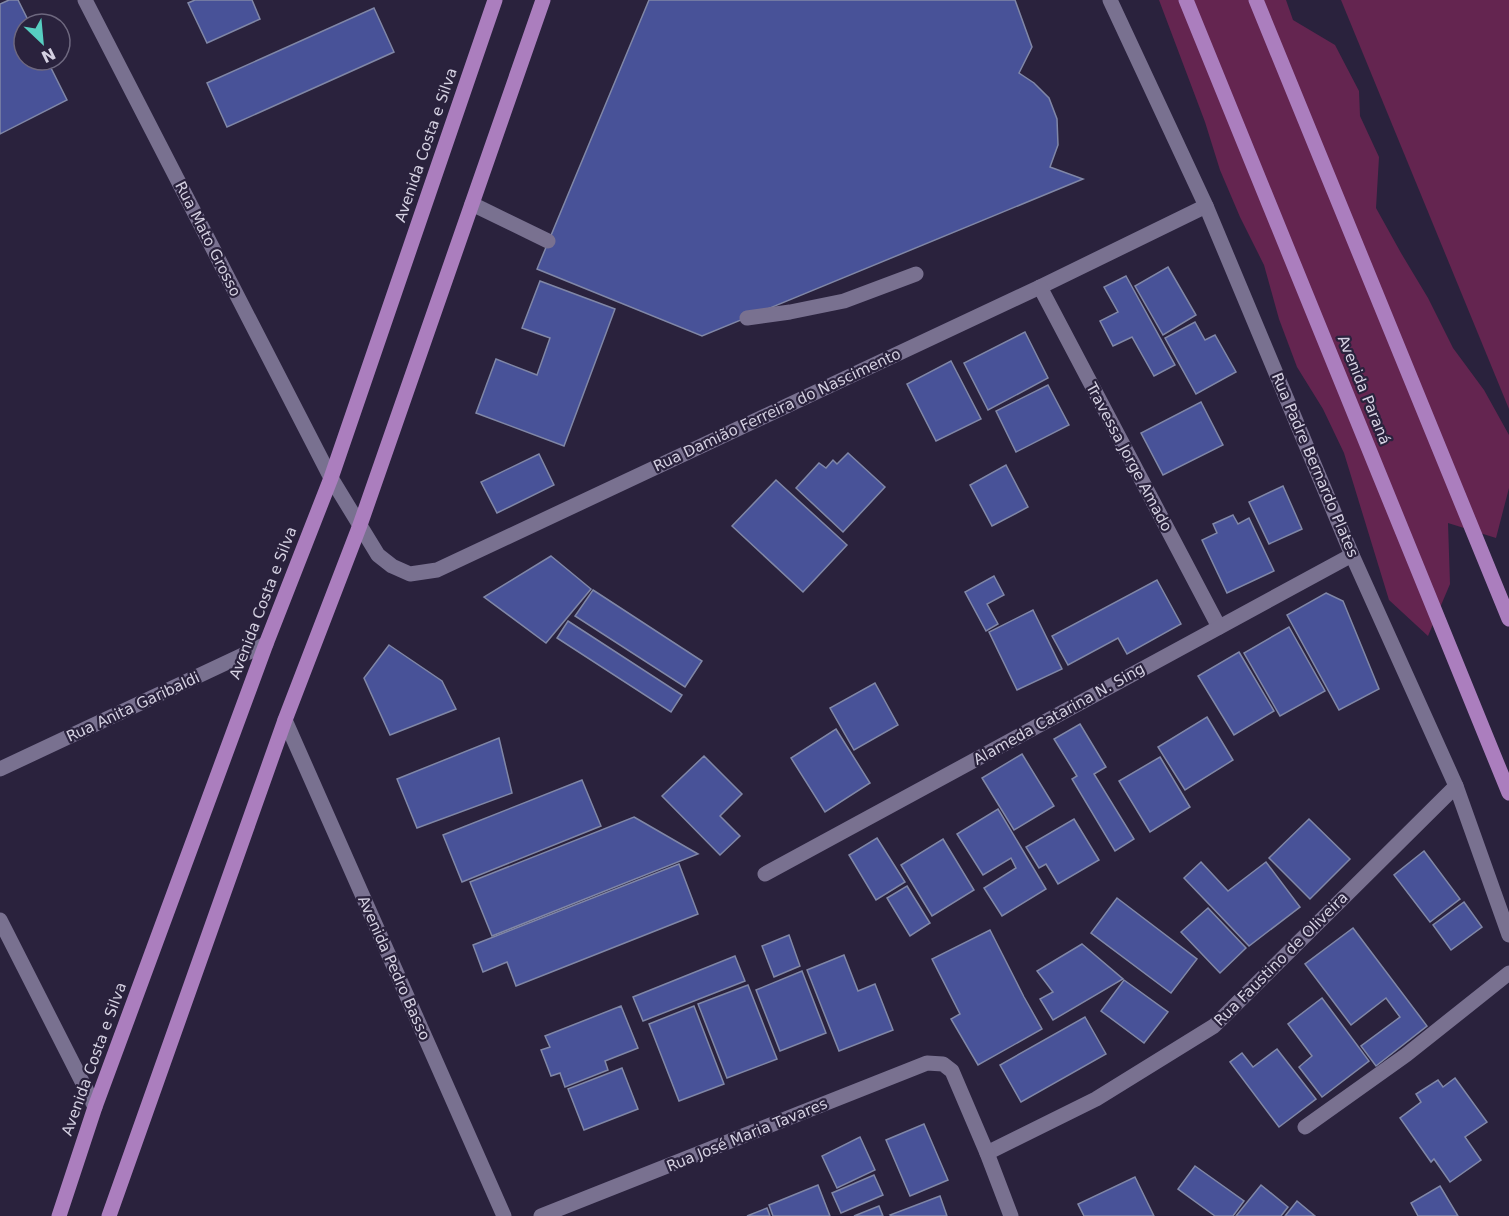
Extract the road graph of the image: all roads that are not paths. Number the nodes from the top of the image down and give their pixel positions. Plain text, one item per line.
1 (84, 0) edge
2 (495, 0) edge
3 (543, 0) edge
4 (1110, 0) edge
5 (1186, 0) edge
6 (1256, 0) edge
7 (472, 204) junction
8 (1206, 206) junction
9 (548, 241) dead end
10 (916, 274) dead end
11 (1040, 287) junction
12 (747, 318) dead end
13 (331, 478) junction
14 (360, 525) junction
15 (1352, 555) junction
16 (1509, 619) edge
17 (1219, 627) junction
18 (266, 644) junction
19 (285, 720) junction
20 (0, 769) edge
21 (1456, 786) junction
22 (1509, 793) edge
23 (765, 874) dead end
24 (0, 920) edge
25 (1509, 935) edge
26 (1509, 973) edge
27 (95, 1107) junction
28 (1305, 1127) dead end
29 (987, 1153) junction
30 (59, 1216) edge
31 (109, 1216) edge
32 (504, 1216) edge
33 (541, 1216) edge
34 (1011, 1216) edge

1 - 13 street, Rua Mato Grosso
2 - 13 main road, Avenida Costa e Silva
3 - 7 main road
4 - 8 street, Rua Padre Bernardo Plates
5 - 22 main road, Avenida Paraná
6 - 16 main road
7 - 9 street
7 - 14 main road
8 - 11 street, Rua Damião Ferreira do Nascimento
8 - 15 street, Rua Padre Bernardo Plates
10 - 12 street
11 - 14 street, Rua Damião Ferreira do Nascimento
11 - 17 street, Travessa Jorge Amado
13 - 14 street, Rua Mato Grosso
13 - 18 main road, Avenida Costa e Silva
14 - 19 main road
15 - 17 street, Alameda Catarina N. Sing
15 - 21 street, Rua Padre Bernardo Plates
17 - 23 street, Alameda Catarina N. Sing
18 - 20 street, Rua Anita Garibaldi
18 - 27 main road, Avenida Costa e Silva
19 - 31 main road
19 - 32 street, Avenida Pedro Basso
21 - 25 street, Rua Padre Bernardo Plates
21 - 29 street, Rua Faustino de Oliveira
24 - 27 street
26 - 28 street
27 - 30 main road, Avenida Costa e Silva
29 - 33 street, Rua José Maria Tavares
29 - 34 street

